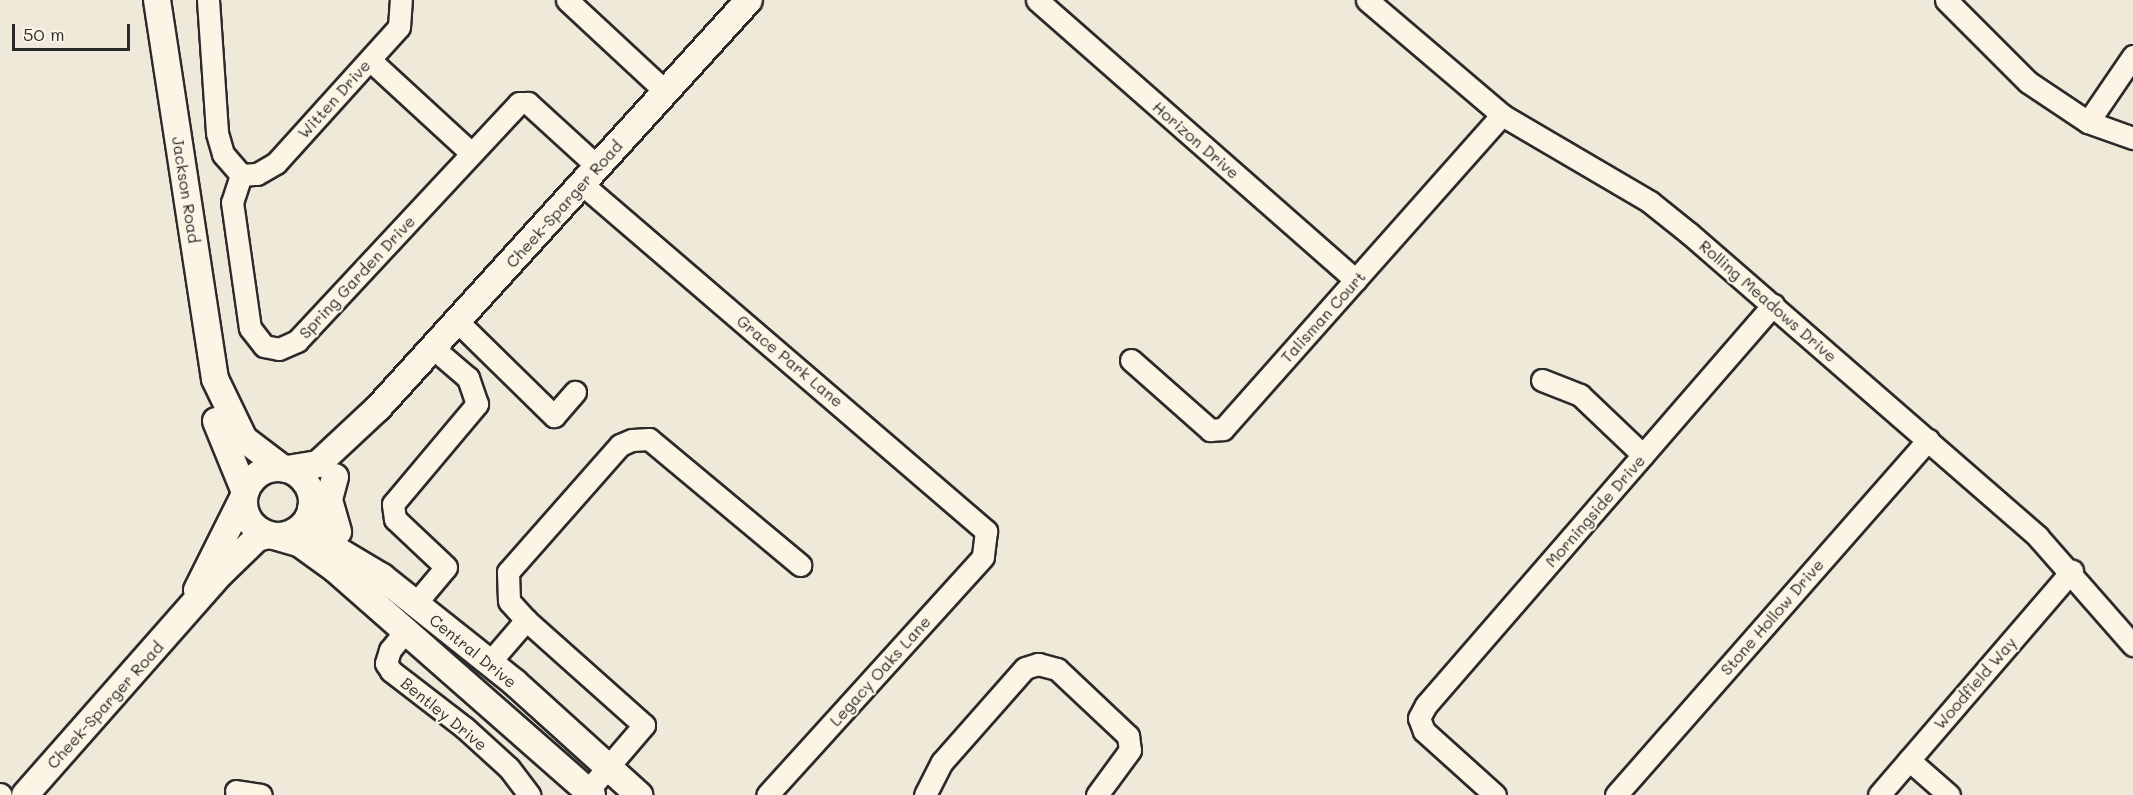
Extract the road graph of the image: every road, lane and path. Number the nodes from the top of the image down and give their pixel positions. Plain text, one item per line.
1 (157, 0) edge
2 (208, 0) edge
3 (400, 0) edge
4 (567, 0) edge
5 (749, 0) edge
6 (1037, 0) edge
7 (1367, 0) edge
8 (1946, 0) edge
9 (2133, 56) edge
10 (370, 60) junction
11 (666, 92) junction
12 (1502, 115) junction
13 (2088, 122) junction
14 (2133, 138) edge
15 (471, 153) junction
16 (241, 175) junction
17 (590, 175) junction
18 (1356, 280) junction
19 (1773, 305) junction
20 (457, 321) junction
21 (433, 348) junction
22 (1131, 360) dead end
23 (215, 379) junction
24 (1542, 380) dead end
25 (575, 392) dead end
26 (378, 408) junction
27 (1928, 440) junction
28 (1643, 455) junction
29 (284, 468) junction
30 (335, 477) junction
31 (245, 494) junction
32 (311, 508) junction
33 (272, 535) junction
34 (987, 543) joint
35 (800, 565) dead end
36 (2072, 571) junction
37 (382, 577) junction
38 (415, 604) junction
39 (186, 615) junction
40 (526, 620) junction
41 (407, 629) junction
42 (2133, 645) edge
43 (489, 663) junction
44 (1909, 760) junction
45 (608, 768) junction
46 (236, 791) dead end
47 (588, 794) edge
48 (25, 795) edge
49 (261, 795) edge
50 (529, 795) edge
51 (639, 795) edge
52 (767, 795) edge
53 (925, 795) edge
54 (1097, 795) edge
55 (1495, 795) edge
56 (1616, 795) edge
57 (1879, 795) edge
58 (1949, 795) edge

1 - 23 main road, Jackson Road
2 - 16 street
3 - 10 street, Witten Drive
4 - 11 street
5 - 11 main road, Cheek-Sparger Road
6 - 18 street, Horizon Drive
7 - 12 street, Rolling Meadows Drive
8 - 13 street
9 - 13 street
10 - 15 street
10 - 16 street, Witten Drive
11 - 17 main road, Cheek-Sparger Road
12 - 18 street, Talisman Court
12 - 19 street, Rolling Meadows Drive
13 - 14 street
15 - 16 street, Spring Garden Drive
15 - 17 street, Spring Garden Drive
17 - 20 main road, Cheek-Sparger Road
17 - 34 street, Grace Park Lane
18 - 22 street, Talisman Court
19 - 27 street, Rolling Meadows Drive
19 - 28 street, Morningside Drive
20 - 21 main road, Cheek-Sparger Road
20 - 25 street
21 - 26 main road, Cheek-Sparger Road
21 - 38 street
23 - 29 main road, Jackson Road
23 - 31 main road, Jackson Road
24 - 28 street
26 - 29 main road, Cheek-Sparger Road
26 - 30 main road, Cheek-Sparger Road
27 - 36 street, Rolling Meadows Drive
27 - 56 street, Stone Hollow Drive
28 - 55 street, Morningside Drive
29 - 31 main road
29 - 32 main road
30 - 32 main road, Cheek-Sparger Road
30 - 37 main road
31 - 33 main road
31 - 39 main road, Cheek-Sparger Road
32 - 33 main road
32 - 37 main road, Central Drive
33 - 39 main road, Cheek-Sparger Road
33 - 41 main road, Central Drive
34 - 52 street, Legacy Oaks Lane
35 - 40 street
36 - 42 street, Rolling Meadows Drive
36 - 44 street, Woodfield Way
37 - 38 main road, Central Drive
38 - 43 main road, Central Drive
39 - 48 main road, Cheek-Sparger Road
40 - 43 street
40 - 45 street
41 - 47 main road, Central Drive
41 - 50 street, Bentley Drive
43 - 45 main road, Central Drive
44 - 57 street, Woodfield Way
44 - 58 street
45 - 47 street
45 - 51 main road, Central Drive
46 - 49 street
53 - 54 street

